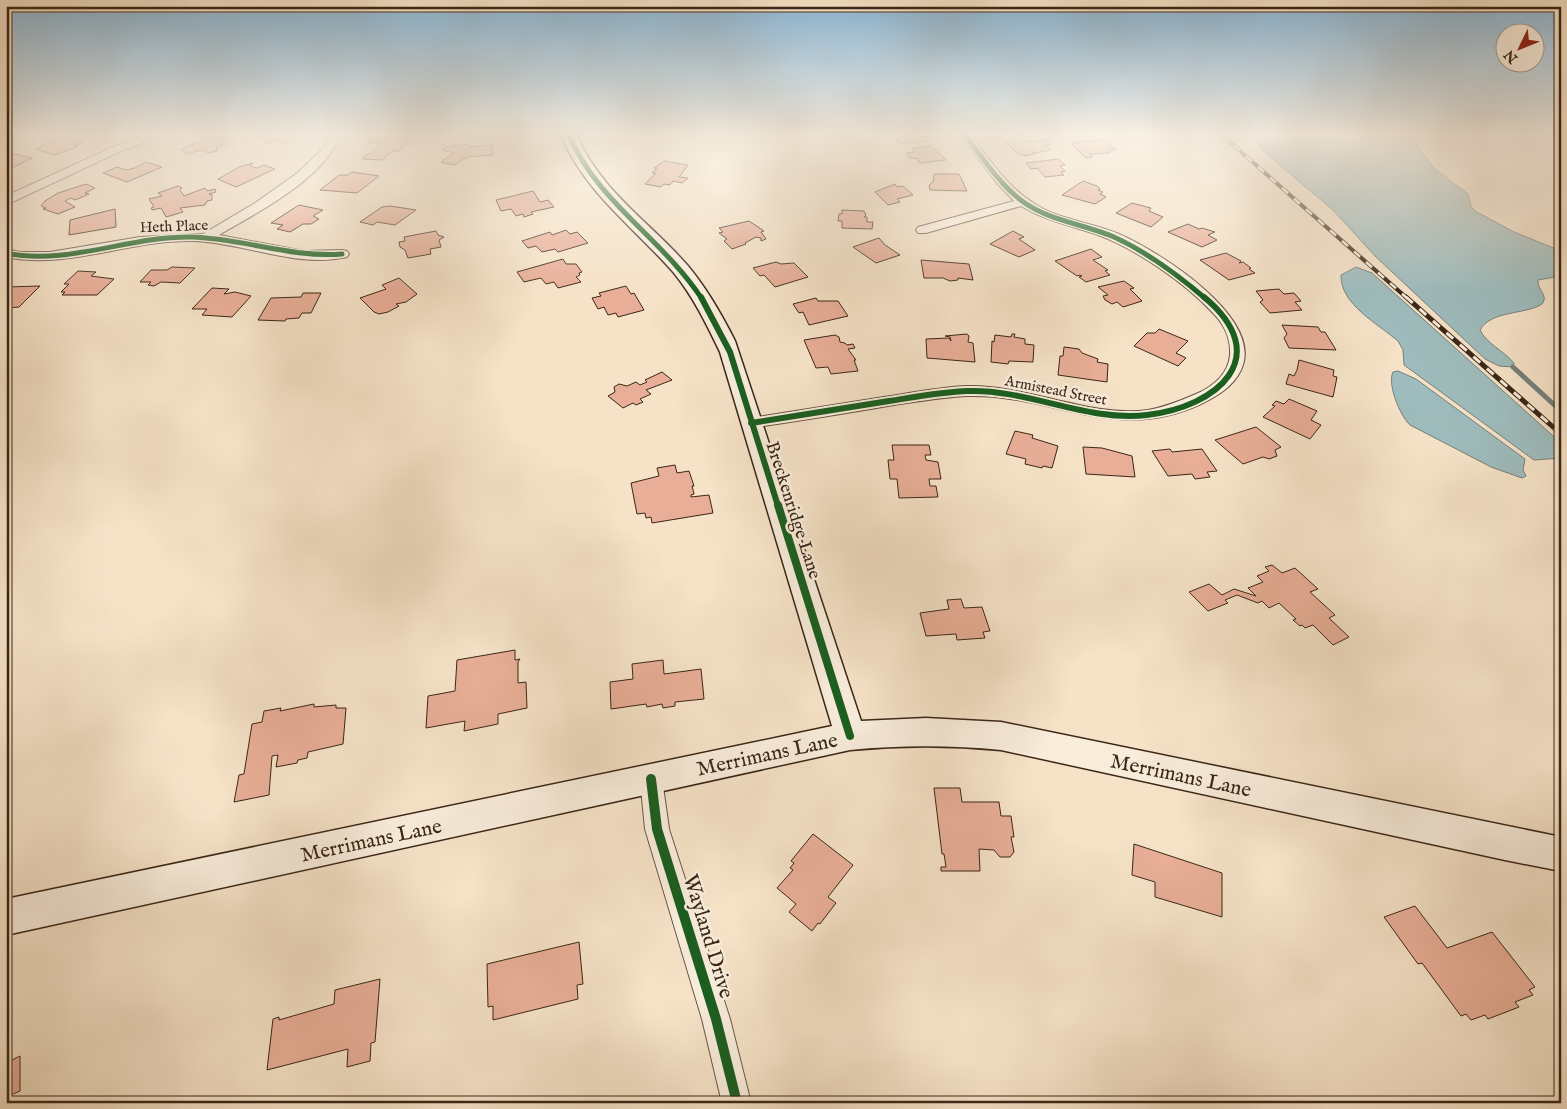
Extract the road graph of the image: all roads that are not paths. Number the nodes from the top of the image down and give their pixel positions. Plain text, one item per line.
1 (38, 187) edge
2 (285, 187) edge
3 (600, 187) edge
4 (1009, 187) edge
5 (6, 201) edge
6 (1022, 202) junction
7 (922, 230) dead end
8 (207, 237) junction
9 (6, 253) edge
10 (342, 254) dead end
11 (750, 423) junction
12 (850, 736) junction
13 (651, 778) junction
14 (1561, 854) edge
15 (6, 917) edge
16 (737, 1103) edge

1 - 5 street
2 - 8 street
3 - 11 street, Breckenridge Lane
4 - 6 street, Armistead Street
6 - 7 street
6 - 11 street, Armistead Street
8 - 9 street, Heth Place
8 - 10 street, Heth Place
11 - 12 street, Breckenridge Lane
12 - 13 street, Merrimans Lane
12 - 14 street, Merrimans Lane
13 - 15 street, Merrimans Lane
13 - 16 street, Wayland Drive

